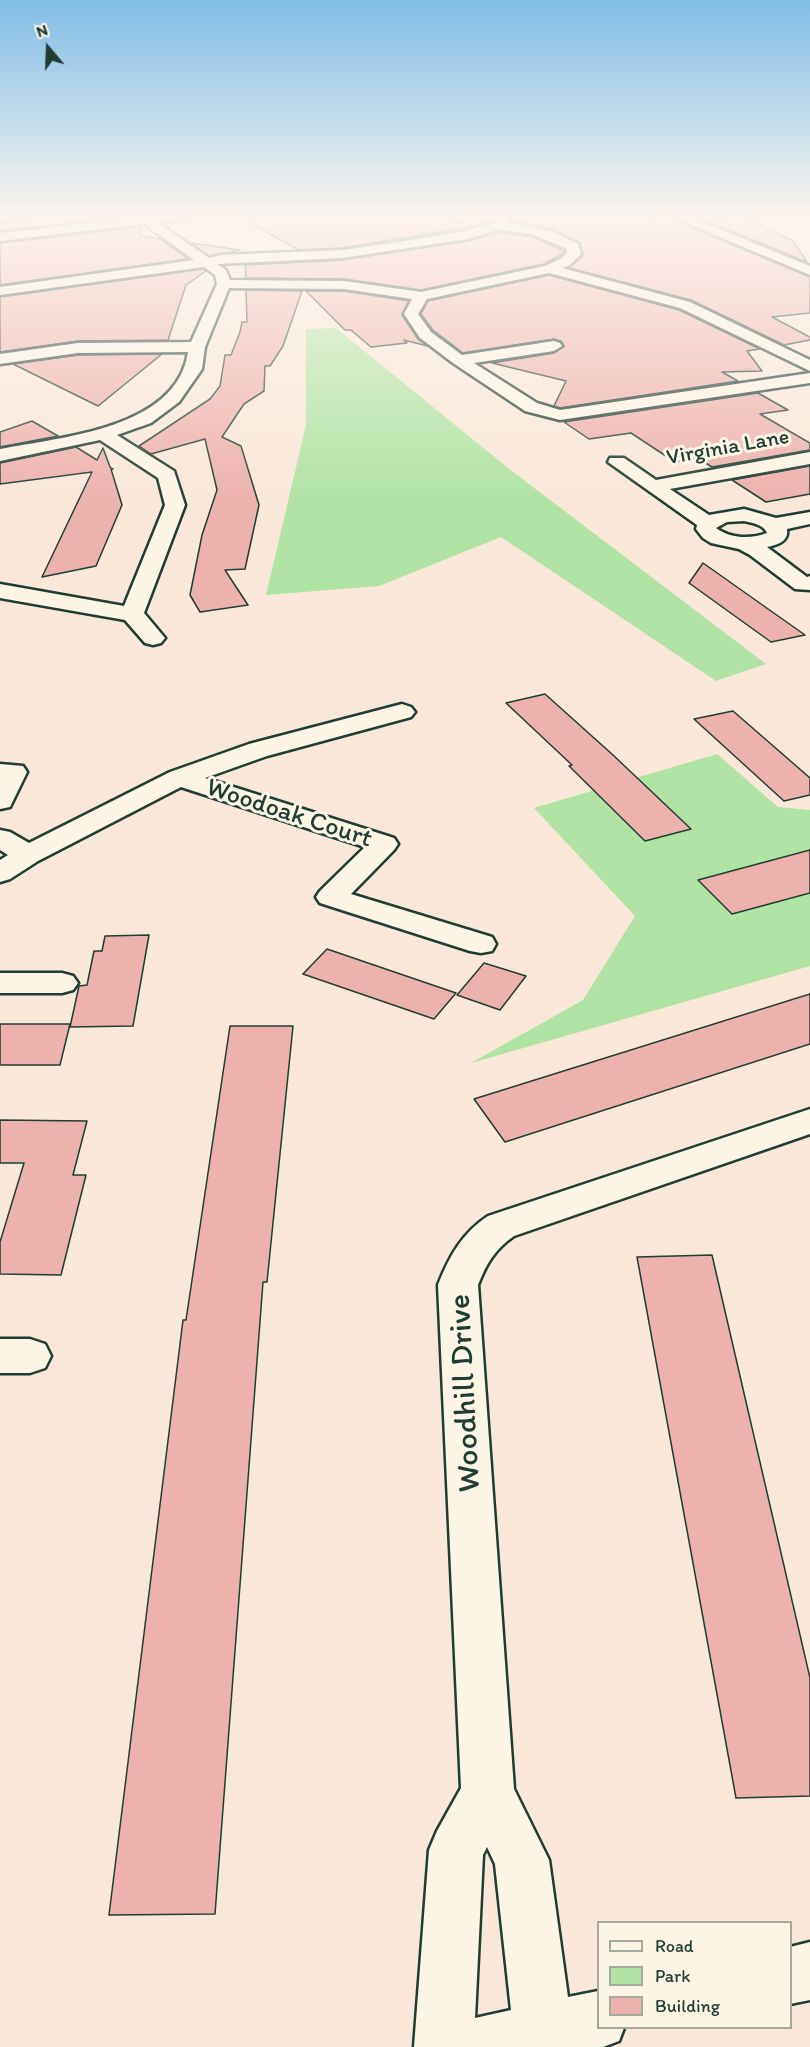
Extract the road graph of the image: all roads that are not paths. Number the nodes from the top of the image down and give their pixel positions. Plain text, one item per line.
1 (213, 311) edge
2 (413, 311) edge
3 (696, 311) edge
4 (554, 346) dead end
5 (197, 347) junction
6 (0, 359) edge
7 (459, 360) junction
8 (810, 366) edge
9 (810, 378) edge
10 (103, 434) junction
11 (0, 455) edge
12 (810, 458) edge
13 (617, 462) dead end
14 (653, 486) junction
15 (810, 518) edge
16 (708, 523) junction
17 (774, 525) junction
18 (746, 544) junction
19 (807, 584) edge
20 (0, 591) edge
21 (132, 614) junction
22 (153, 638) dead end
23 (402, 712) dead end
24 (0, 772) edge
25 (179, 778) junction
26 (0, 801) edge
27 (0, 838) edge
28 (28, 855) junction
29 (0, 873) edge
30 (481, 944) dead end
31 (0, 983) edge
32 (62, 983) dead end
33 (810, 1121) edge
34 (488, 1794) junction
35 (810, 1971) edge
36 (792, 1976) edge
37 (597, 2020) edge
38 (543, 2032) junction
39 (444, 2047) edge
40 (475, 2047) edge

1 - 5 street
2 - 7 street
3 - 8 street
4 - 7 street
5 - 6 street
5 - 10 street
7 - 9 street
10 - 11 street
10 - 21 street
12 - 14 street, Virginia Lane
13 - 14 street
14 - 16 street
15 - 17 street
16 - 17 street
16 - 18 street
17 - 18 street
18 - 19 street
20 - 21 street
21 - 22 street
23 - 25 street
24 - 26 street
25 - 28 street
25 - 30 street, Woodoak Court
27 - 28 street
28 - 29 street
31 - 32 street
33 - 34 street, Woodhill Drive
34 - 38 street, Woodhill Drive
34 - 39 street
35 - 36 street
37 - 38 street
38 - 40 street

